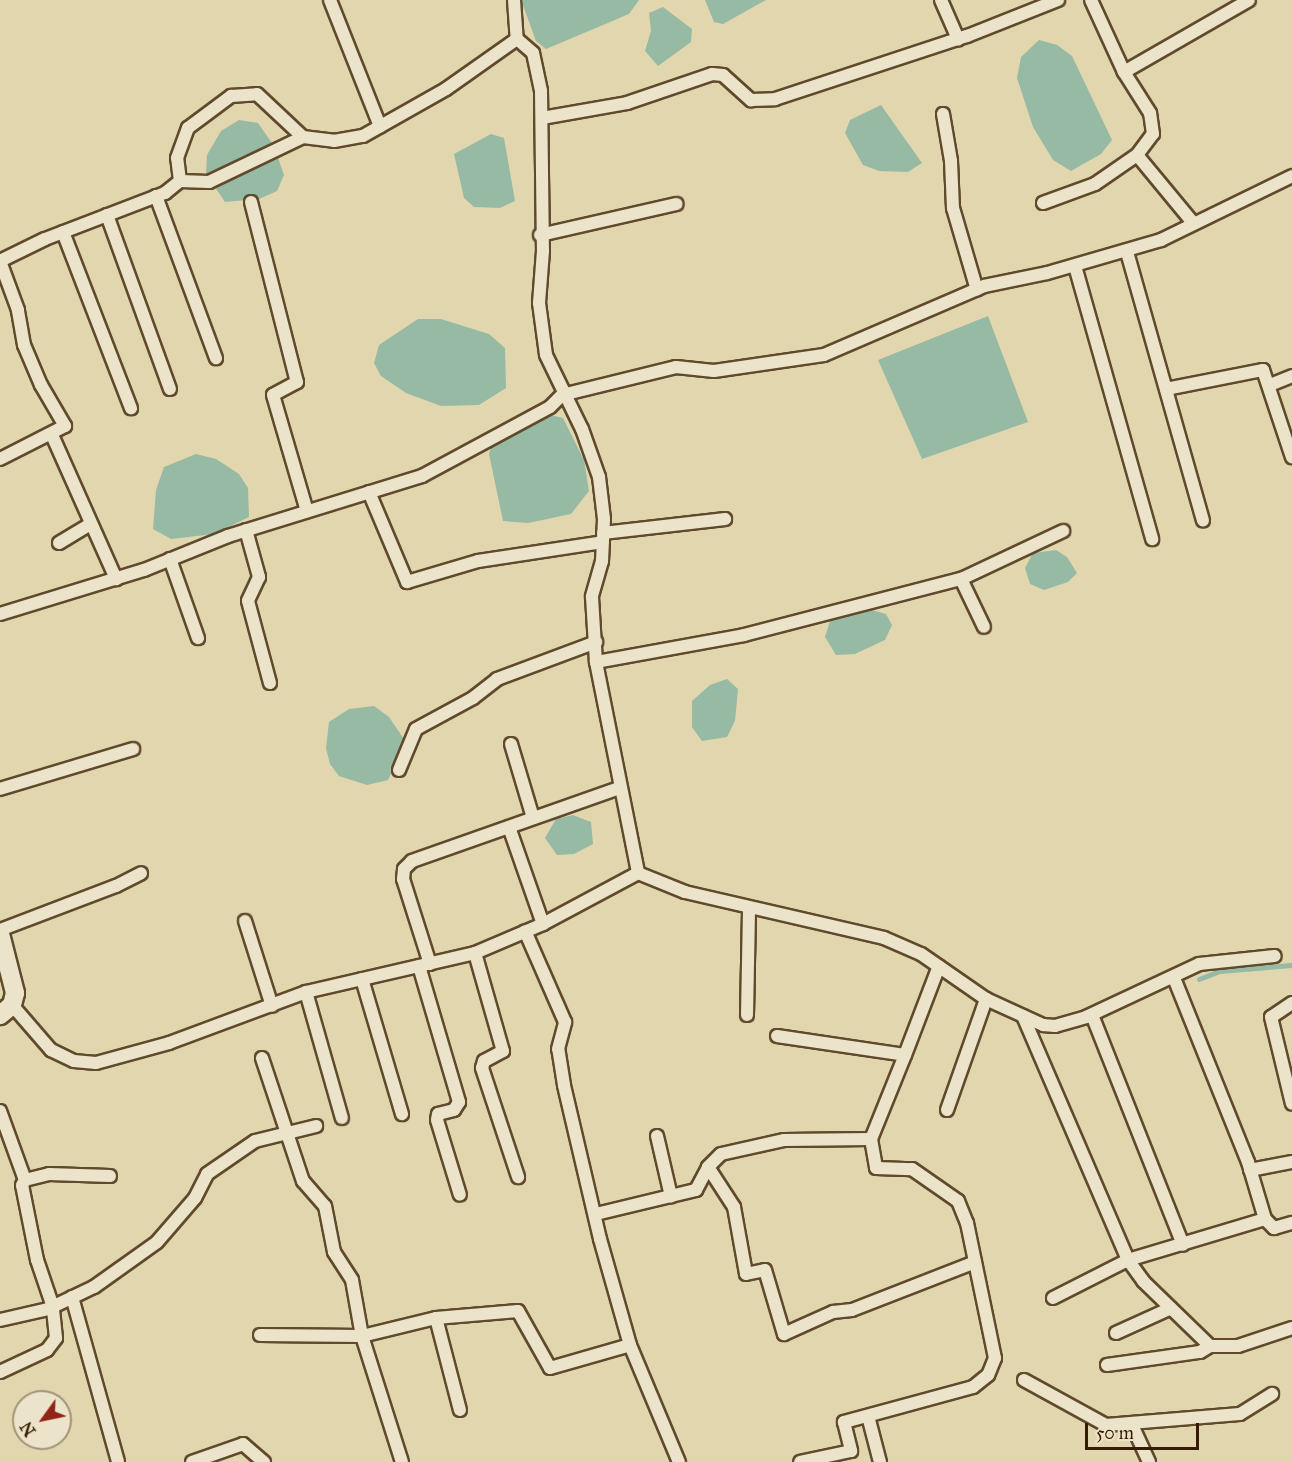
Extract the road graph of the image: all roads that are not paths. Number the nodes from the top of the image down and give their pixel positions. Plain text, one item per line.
1 (330, 0) edge
2 (514, 0) edge
3 (940, 0) edge
4 (1058, 0) edge
5 (1091, 0) edge
6 (1249, 0) edge
7 (517, 39) junction
8 (958, 39) junction
9 (1125, 72) junction
10 (943, 114) dead end
11 (542, 118) junction
12 (380, 126) junction
13 (303, 137) junction
14 (1137, 155) junction
15 (1292, 176) edge
16 (180, 181) junction
17 (156, 196) junction
18 (251, 202) dead end
19 (1043, 203) dead end
20 (676, 204) dead end
21 (107, 215) junction
22 (1194, 224) junction
23 (63, 232) junction
24 (540, 236) junction
25 (1127, 252) junction
26 (0, 261) edge
27 (1075, 266) junction
28 (977, 290) junction
29 (216, 358) dead end
30 (1292, 376) edge
31 (1270, 384) junction
32 (170, 389) dead end
33 (1166, 389) junction
34 (562, 395) junction
35 (131, 408) dead end
36 (52, 435) junction
37 (1292, 457) edge
38 (0, 459) edge
39 (369, 492) junction
40 (307, 511) junction
41 (725, 519) dead end
42 (1203, 520) dead end
43 (91, 524) junction
44 (246, 530) junction
45 (1063, 531) dead end
46 (603, 537) junction
47 (1152, 539) dead end
48 (59, 543) dead end
49 (170, 559) junction
50 (116, 579) junction
51 (961, 579) junction
52 (0, 615) edge
53 (984, 627) dead end
54 (198, 638) dead end
55 (596, 642) junction
56 (596, 662) junction
57 (270, 682) dead end
58 (511, 744) dead end
59 (133, 748) dead end
60 (399, 770) dead end
61 (619, 788) junction
62 (0, 789) edge
63 (533, 818) junction
64 (509, 827) junction
65 (141, 873) dead end
66 (638, 873) junction
67 (749, 908) junction
68 (245, 921) dead end
69 (543, 924) junction
70 (525, 931) junction
71 (0, 932) edge
72 (475, 953) junction
73 (1275, 956) dead end
74 (424, 965) junction
75 (939, 966) junction
76 (1174, 978) junction
77 (362, 979) junction
78 (306, 992) junction
79 (986, 999) junction
80 (1292, 1003) edge
81 (272, 1006) junction
82 (6, 1010) edge
83 (747, 1015) dead end
84 (1092, 1015) junction
85 (1023, 1016) junction
86 (777, 1036) dead end
87 (905, 1055) junction
88 (262, 1058) dead end
89 (1292, 1104) edge
90 (947, 1110) dead end
91 (0, 1111) edge
92 (402, 1114) dead end
93 (342, 1118) dead end
94 (316, 1126) dead end
95 (286, 1133) junction
96 (657, 1136) dead end
97 (871, 1139) junction
98 (1292, 1162) edge
99 (708, 1167) junction
100 (1250, 1170) junction
101 (110, 1176) dead end
102 (518, 1177) dead end
103 (25, 1180) junction
104 (460, 1195) dead end
105 (670, 1196) junction
106 (596, 1214) junction
107 (1265, 1219) junction
108 (1292, 1223) edge
109 (1183, 1245) junction
110 (1128, 1260) junction
111 (975, 1262) junction
112 (72, 1298) junction
113 (1053, 1298) dead end
114 (54, 1307) junction
115 (1170, 1308) junction
116 (436, 1318) junction
117 (0, 1320) edge
118 (1292, 1328) edge
119 (1116, 1333) dead end
120 (260, 1335) dead end
121 (362, 1336) junction
122 (630, 1345) junction
123 (1210, 1346) junction
124 (1107, 1365) dead end
125 (0, 1372) edge
126 (1023, 1380) dead end
127 (1272, 1394) dead end
128 (460, 1410) dead end
129 (867, 1416) junction
130 (1132, 1425) junction
131 (118, 1462) edge
132 (192, 1462) edge
133 (264, 1462) edge
134 (402, 1462) edge
135 (679, 1462) edge
136 (800, 1462) edge
137 (880, 1462) edge
138 (1149, 1462) edge

1 - 12 street
2 - 7 street
3 - 8 street
4 - 8 street
5 - 9 street
6 - 9 street
7 - 11 street
7 - 12 street
8 - 11 street
9 - 14 street
10 - 28 street
11 - 24 street
12 - 13 street
13 - 16 street
13 - 16 street
14 - 19 street
14 - 22 street
15 - 22 street
16 - 17 street
17 - 21 street
17 - 29 street
18 - 40 street
20 - 24 street
21 - 23 street
21 - 32 street
22 - 25 street
23 - 26 street
23 - 35 street
24 - 34 street
25 - 27 street
25 - 33 street
26 - 36 street
27 - 28 street
27 - 47 street
28 - 34 street
30 - 31 street
31 - 33 street
31 - 37 street
33 - 42 street
34 - 39 street
34 - 46 street
36 - 38 street
36 - 43 street
39 - 40 street
39 - 46 street
40 - 44 street
41 - 46 street
43 - 48 street
43 - 50 street
44 - 49 street
44 - 57 street
45 - 51 street
46 - 55 street
49 - 50 street
49 - 54 street
50 - 52 street
51 - 53 street
51 - 56 street
55 - 56 street
55 - 60 street
56 - 61 street
58 - 63 street
59 - 62 street
61 - 63 street
61 - 66 street
63 - 64 street
64 - 69 street
64 - 74 street
65 - 71 street
66 - 67 street
66 - 69 street
67 - 75 street
67 - 83 street
68 - 81 street
69 - 70 street
70 - 72 street
70 - 106 street
71 - 82 street
72 - 74 street
72 - 102 street
73 - 76 street
74 - 77 street
74 - 104 street
75 - 79 street
75 - 87 street
76 - 84 street
76 - 100 street
77 - 78 street
77 - 92 street
78 - 81 street
78 - 93 street
79 - 85 street
79 - 90 street
80 - 89 street
81 - 82 street
84 - 85 street
84 - 109 street
85 - 110 street
86 - 87 street
87 - 97 street
88 - 95 street
91 - 103 street
94 - 95 street
95 - 112 street
95 - 121 street
96 - 105 street
97 - 99 street
97 - 111 street
98 - 100 street
99 - 105 street
99 - 111 street
100 - 107 street
101 - 103 street
103 - 114 street
105 - 106 street
106 - 122 street
107 - 108 street
107 - 109 street
109 - 110 street
110 - 113 street
110 - 115 street
111 - 129 street
112 - 114 street
112 - 131 street
114 - 117 street
114 - 125 street
115 - 119 street
115 - 123 street
116 - 121 street
116 - 122 street
116 - 128 street
118 - 123 street
120 - 121 street
121 - 134 street
122 - 135 street
123 - 124 street
126 - 130 street
127 - 130 street
129 - 136 street
129 - 137 street
130 - 138 street
132 - 133 street

